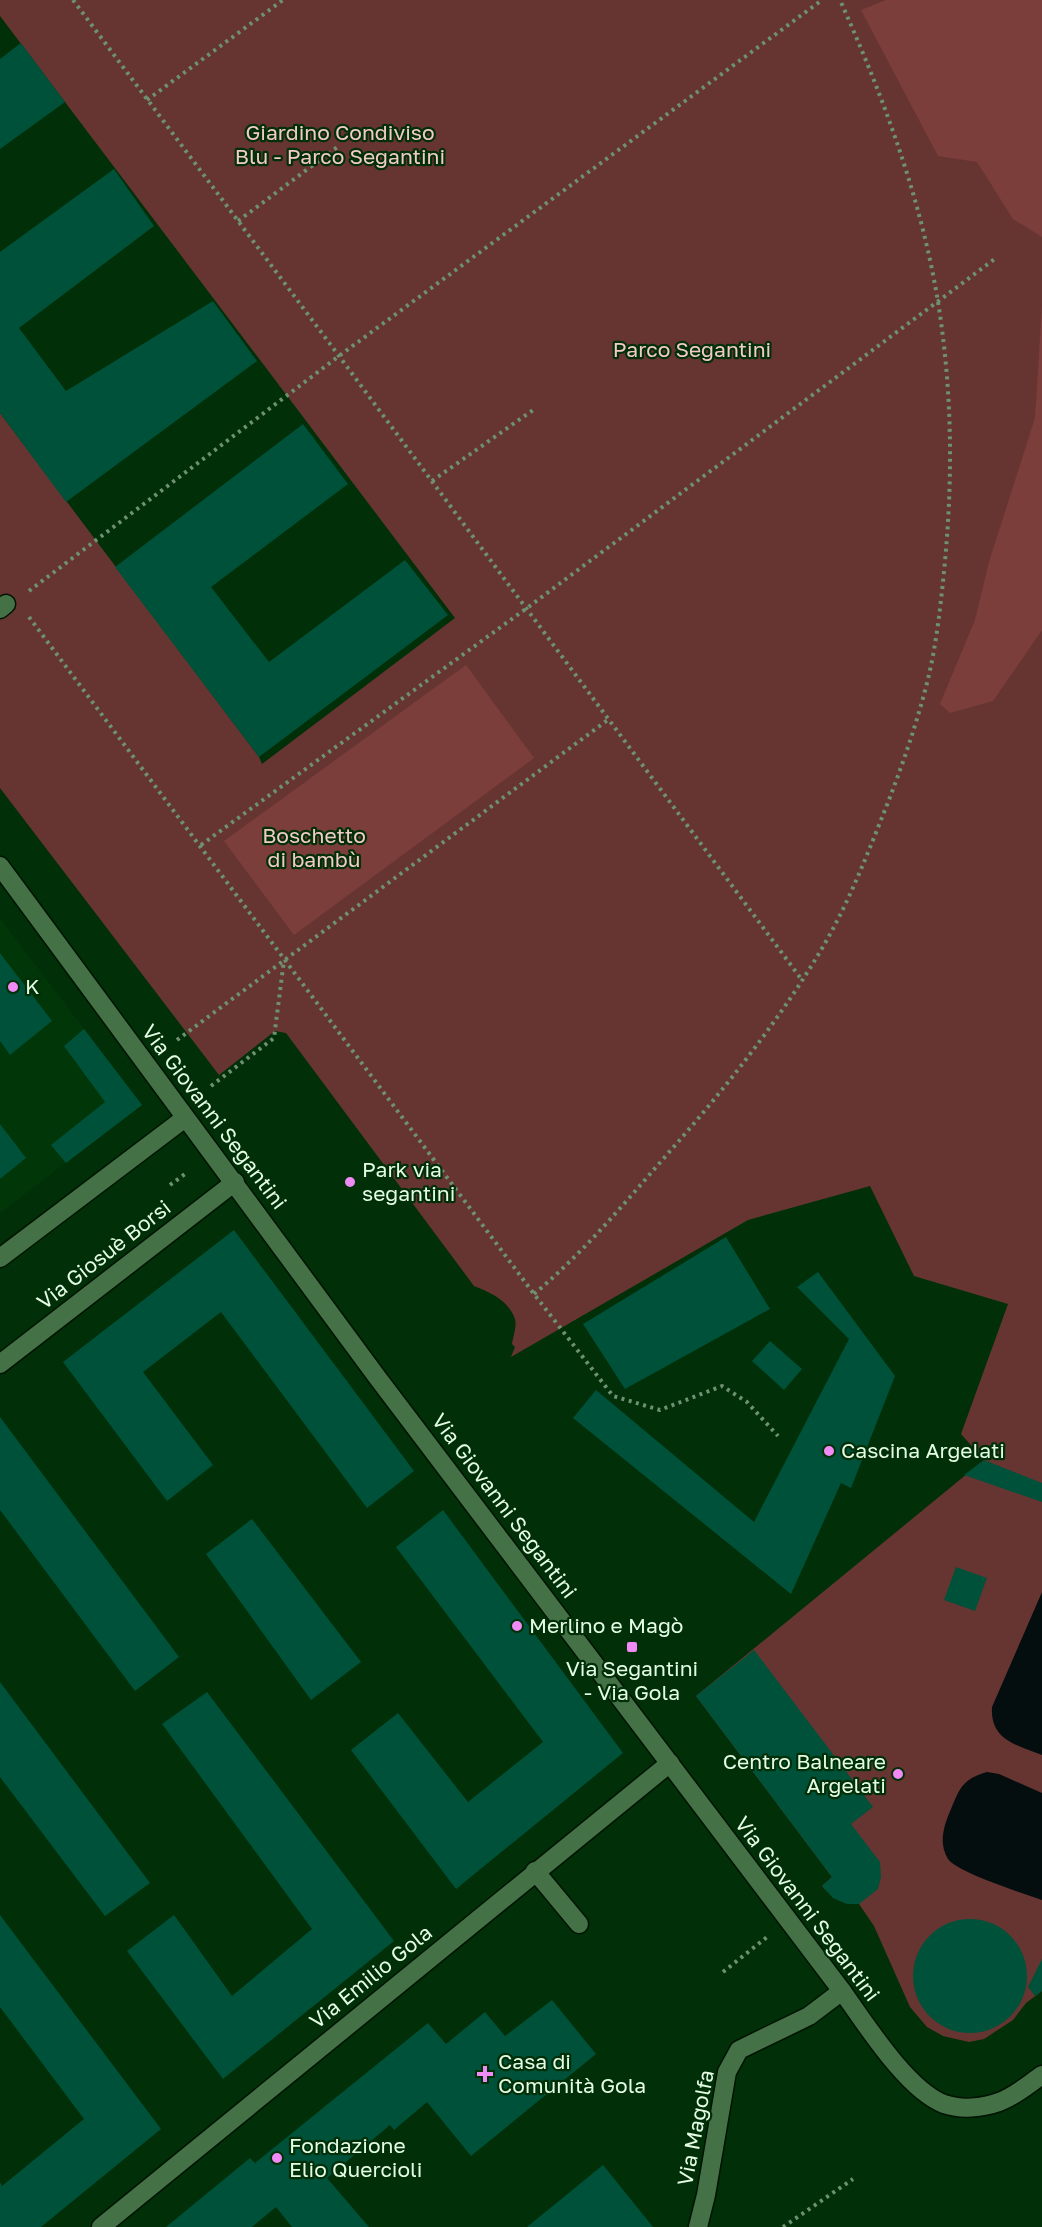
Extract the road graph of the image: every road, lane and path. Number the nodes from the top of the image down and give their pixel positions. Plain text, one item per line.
1 (73, 0) edge
2 (283, 0) edge
3 (822, 0) edge
4 (840, 0) edge
5 (147, 100) junction
6 (340, 145) dead end
7 (238, 221) junction
8 (996, 258) dead end
9 (938, 302) junction
10 (339, 356) junction
11 (533, 410) dead end
12 (432, 481) junction
13 (26, 593) dead end
14 (527, 608) junction
15 (24, 609) dead end
16 (609, 719) junction
17 (200, 846) junction
18 (0, 866) edge
19 (284, 959) junction
20 (802, 980) junction
21 (177, 1040) dead end
22 (212, 1086) dead end
23 (185, 1118) junction
24 (185, 1174) dead end
25 (235, 1182) junction
26 (170, 1185) dead end
27 (0, 1258) edge
28 (534, 1294) junction
29 (0, 1364) edge
30 (778, 1436) dead end
31 (670, 1763) junction
32 (535, 1871) junction
33 (579, 1924) dead end
34 (770, 1934) dead end
35 (723, 1972) dead end
36 (842, 1991) junction
37 (1042, 2075) edge
38 (853, 2179) dead end
39 (101, 2227) edge
40 (698, 2227) edge
41 (783, 2227) edge

1 - 5 path
2 - 5 path
3 - 10 path
4 - 9 path
5 - 7 path
6 - 7 path
7 - 10 path
8 - 9 path
9 - 14 path
9 - 20 path
10 - 12 path
10 - 13 path
11 - 12 path
12 - 14 path
14 - 16 path
14 - 17 path
15 - 17 path
16 - 19 path
16 - 20 path
17 - 19 path
18 - 23 street, Via Giovanni Segantini
19 - 21 path
19 - 22 path
19 - 28 path
20 - 28 path
23 - 25 street, Via Giovanni Segantini
23 - 27 street
24 - 26 path
25 - 29 street, Via Giosuè Borsi
25 - 31 street, Via Giovanni Segantini
28 - 30 path
31 - 32 street, Via Emilio Gola
31 - 36 street, Via Giovanni Segantini
32 - 33 street
32 - 39 street, Via Emilio Gola
34 - 35 path
36 - 37 street, Via Giovanni Segantini
36 - 40 street, Via Magolfa
38 - 41 path

